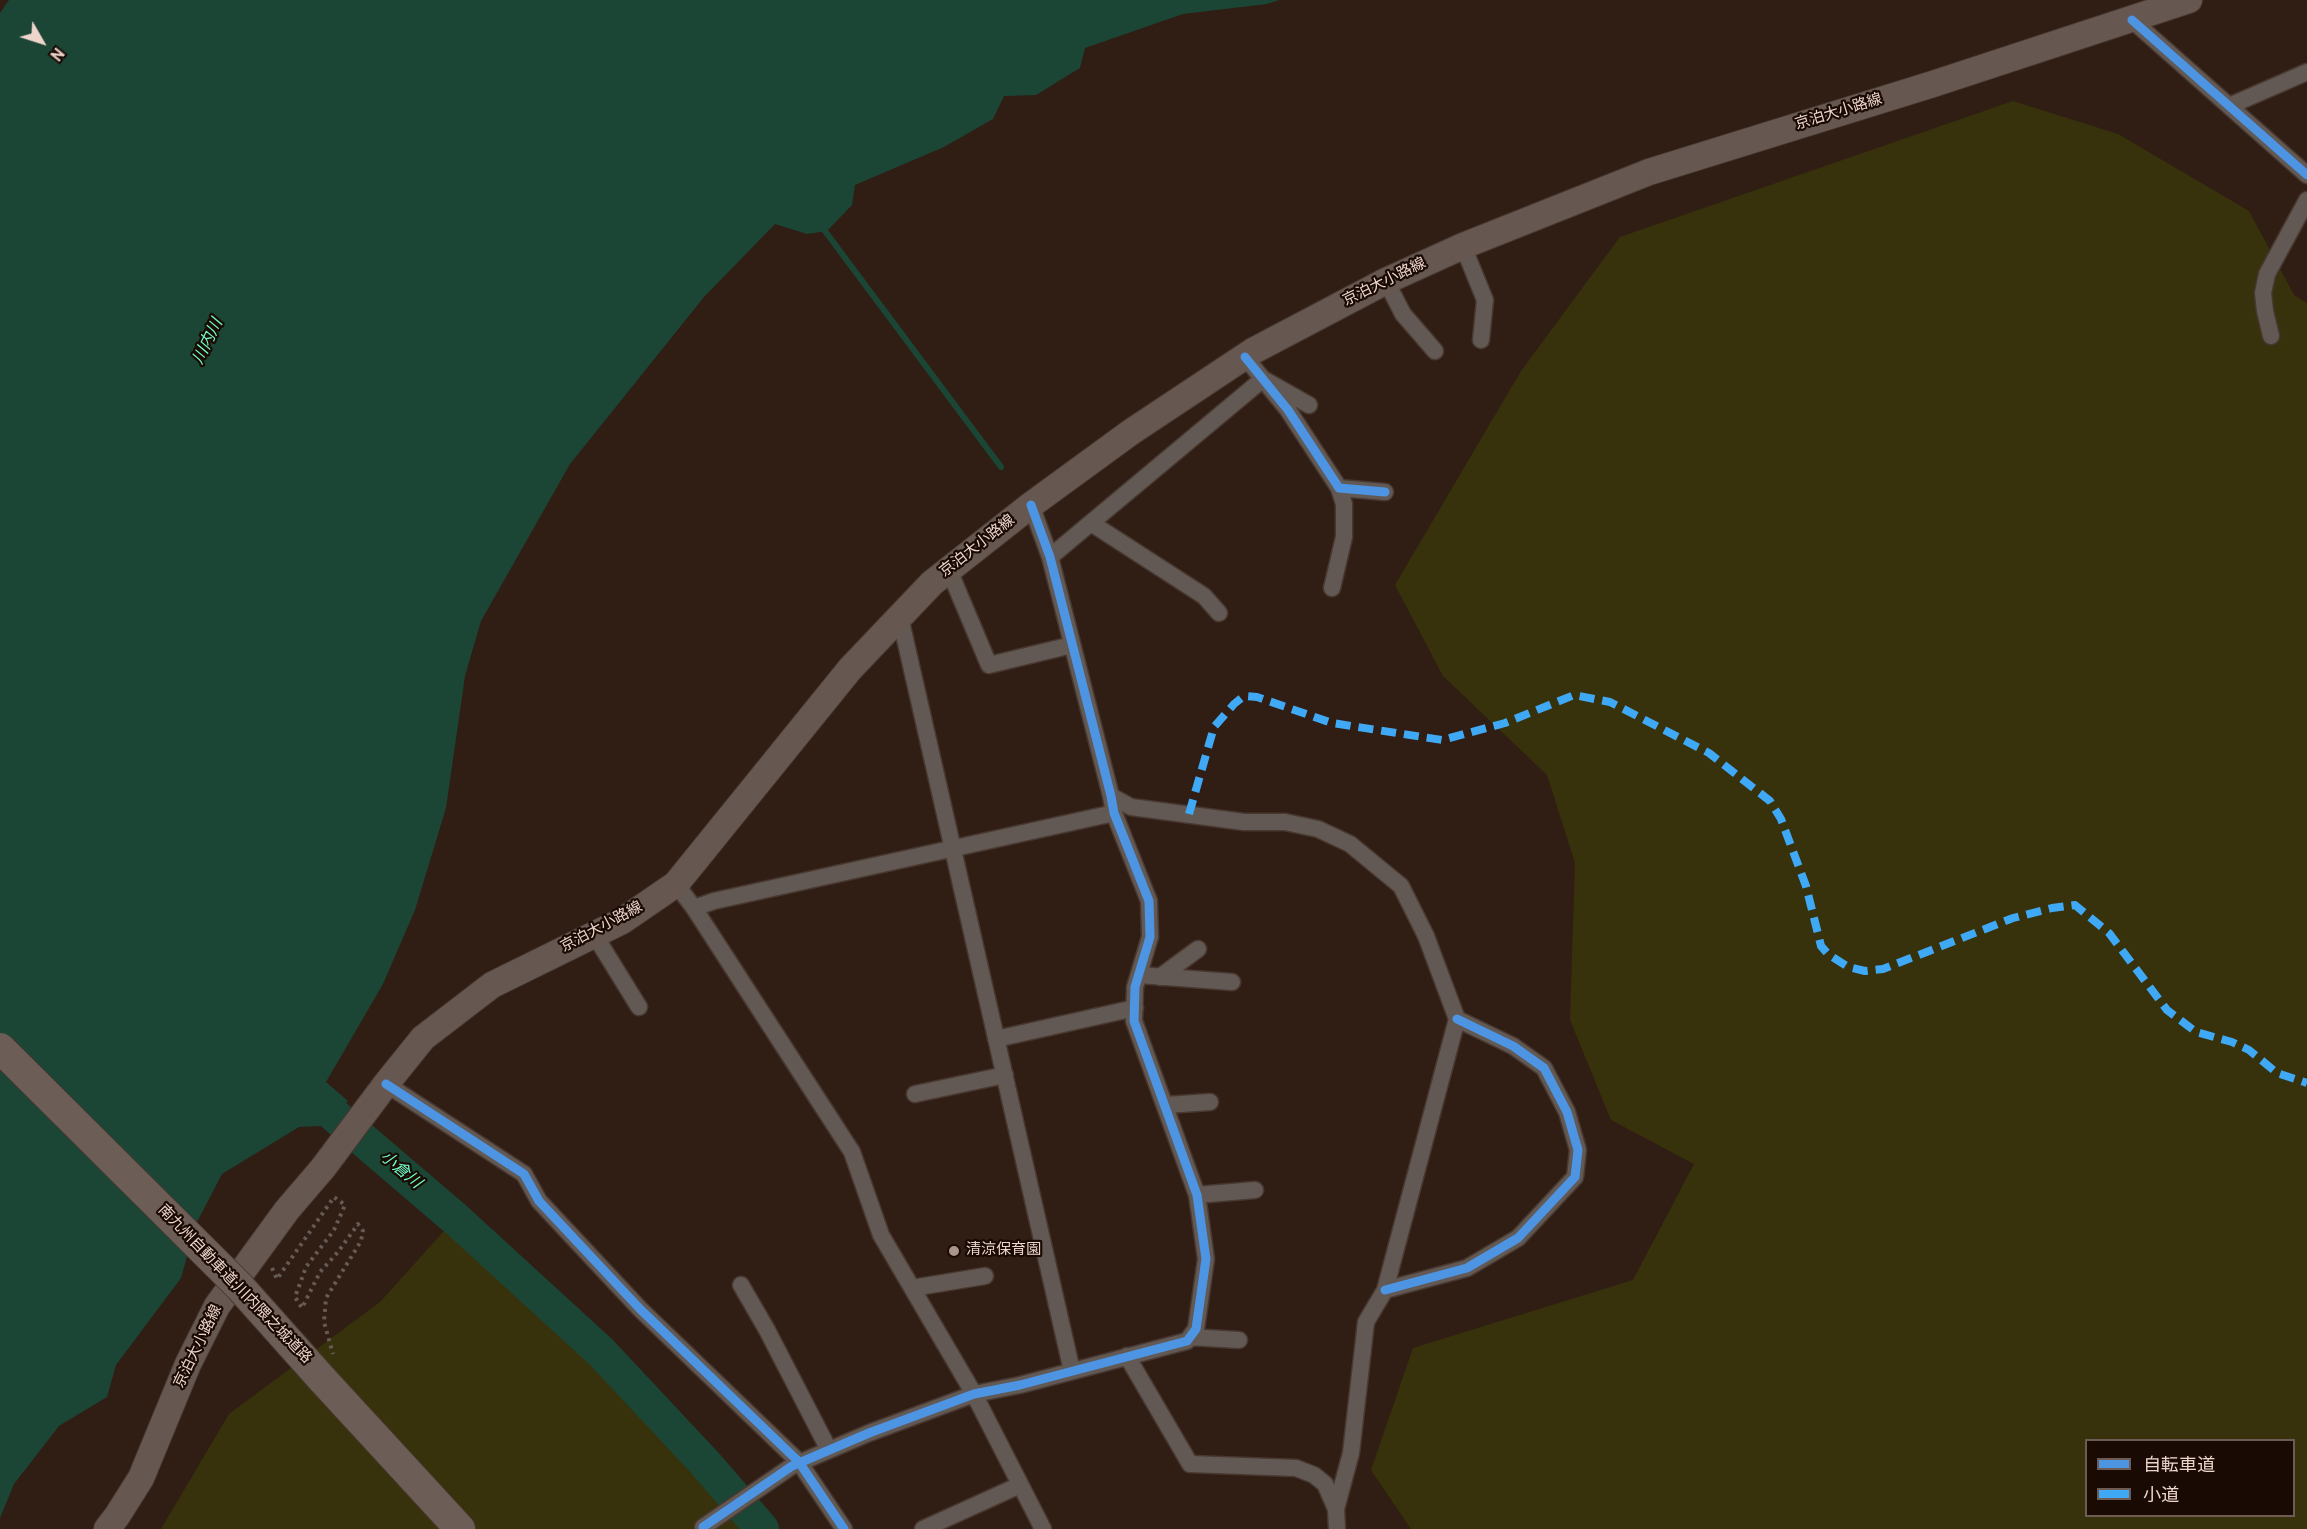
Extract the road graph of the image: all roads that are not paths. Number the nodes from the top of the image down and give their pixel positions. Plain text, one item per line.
1 (2189, 0) edge
2 (2132, 20) junction
3 (2307, 72) edge
4 (2229, 105) junction
5 (2307, 175) edge
6 (2307, 200) edge
7 (1463, 246) junction
8 (1386, 281) junction
9 (2271, 336) dead end
10 (1481, 340) dead end
11 (1435, 351) dead end
12 (1245, 357) junction
13 (1263, 379) junction
14 (1309, 405) dead end
15 (1339, 488) junction
16 (1385, 492) dead end
17 (1031, 505) junction
18 (1091, 523) junction
19 (1050, 557) junction
20 (949, 570) junction
21 (1332, 588) dead end
22 (1219, 613) dead end
23 (900, 617) junction
24 (1072, 645) junction
25 (1111, 796) junction
26 (1114, 813) junction
27 (953, 849) junction
28 (676, 884) junction
29 (694, 908) junction
30 (594, 934) junction
31 (1198, 949) dead end
32 (1139, 975) junction
33 (1160, 977) junction
34 (1232, 982) dead end
35 (639, 1007) dead end
36 (1135, 1008) junction
37 (1457, 1019) junction
38 (996, 1039) junction
39 (0, 1048) edge
40 (1005, 1075) junction
41 (386, 1084) junction
42 (915, 1094) dead end
43 (1210, 1102) dead end
44 (1166, 1105) junction
45 (1255, 1190) dead end
46 (1197, 1196) junction
47 (985, 1276) dead end
48 (741, 1285) dead end
49 (912, 1288) junction
50 (1385, 1290) junction
51 (1190, 1337) junction
52 (1239, 1340) dead end
53 (1127, 1356) junction
54 (1072, 1371) junction
55 (974, 1394) junction
56 (829, 1450) junction
57 (795, 1464) junction
58 (1020, 1485) junction
59 (1336, 1509) junction
60 (703, 1527) dead end
61 (107, 1529) edge
62 (460, 1529) edge
63 (844, 1529) edge
64 (923, 1529) edge
65 (1043, 1529) edge
66 (1337, 1529) edge

1 - 2 main road, 京泊大小路線
2 - 4 street
2 - 7 main road, 京泊大小路線
3 - 4 street
4 - 5 street
6 - 9 street
7 - 8 main road, 京泊大小路線
7 - 10 street
8 - 11 street
8 - 12 main road, 京泊大小路線
12 - 13 street
12 - 17 main road, 京泊大小路線
13 - 14 street
13 - 15 street
13 - 18 street
15 - 16 street
15 - 21 street
17 - 19 street
17 - 20 main road, 京泊大小路線
18 - 19 street
18 - 22 street
19 - 24 street
20 - 23 main road, 京泊大小路線
20 - 24 street
23 - 27 street
23 - 28 main road, 京泊大小路線
24 - 25 street
25 - 26 street
25 - 37 street
26 - 27 street
26 - 32 street
27 - 29 street
27 - 38 street
28 - 29 street
28 - 30 main road, 京泊大小路線
29 - 49 street
30 - 35 street
30 - 41 main road, 京泊大小路線
31 - 33 street
32 - 33 street
32 - 36 street
33 - 34 street
36 - 38 street
36 - 44 street
37 - 50 street
37 - 50 street
38 - 40 street
39 - 62 highway, 南九州自動車道;川内隈之城道路, bridge
40 - 42 street
40 - 54 street
41 - 57 street
41 - 61 main road, 京泊大小路線
43 - 44 street
44 - 46 street
45 - 46 street
46 - 51 street
47 - 49 street
48 - 56 street
49 - 55 street
50 - 59 street
51 - 52 street
51 - 53 street
53 - 54 street
53 - 59 street
54 - 55 street
55 - 56 street
55 - 58 street
56 - 57 street
57 - 60 street
57 - 63 street
58 - 64 street
58 - 65 street
59 - 66 street

